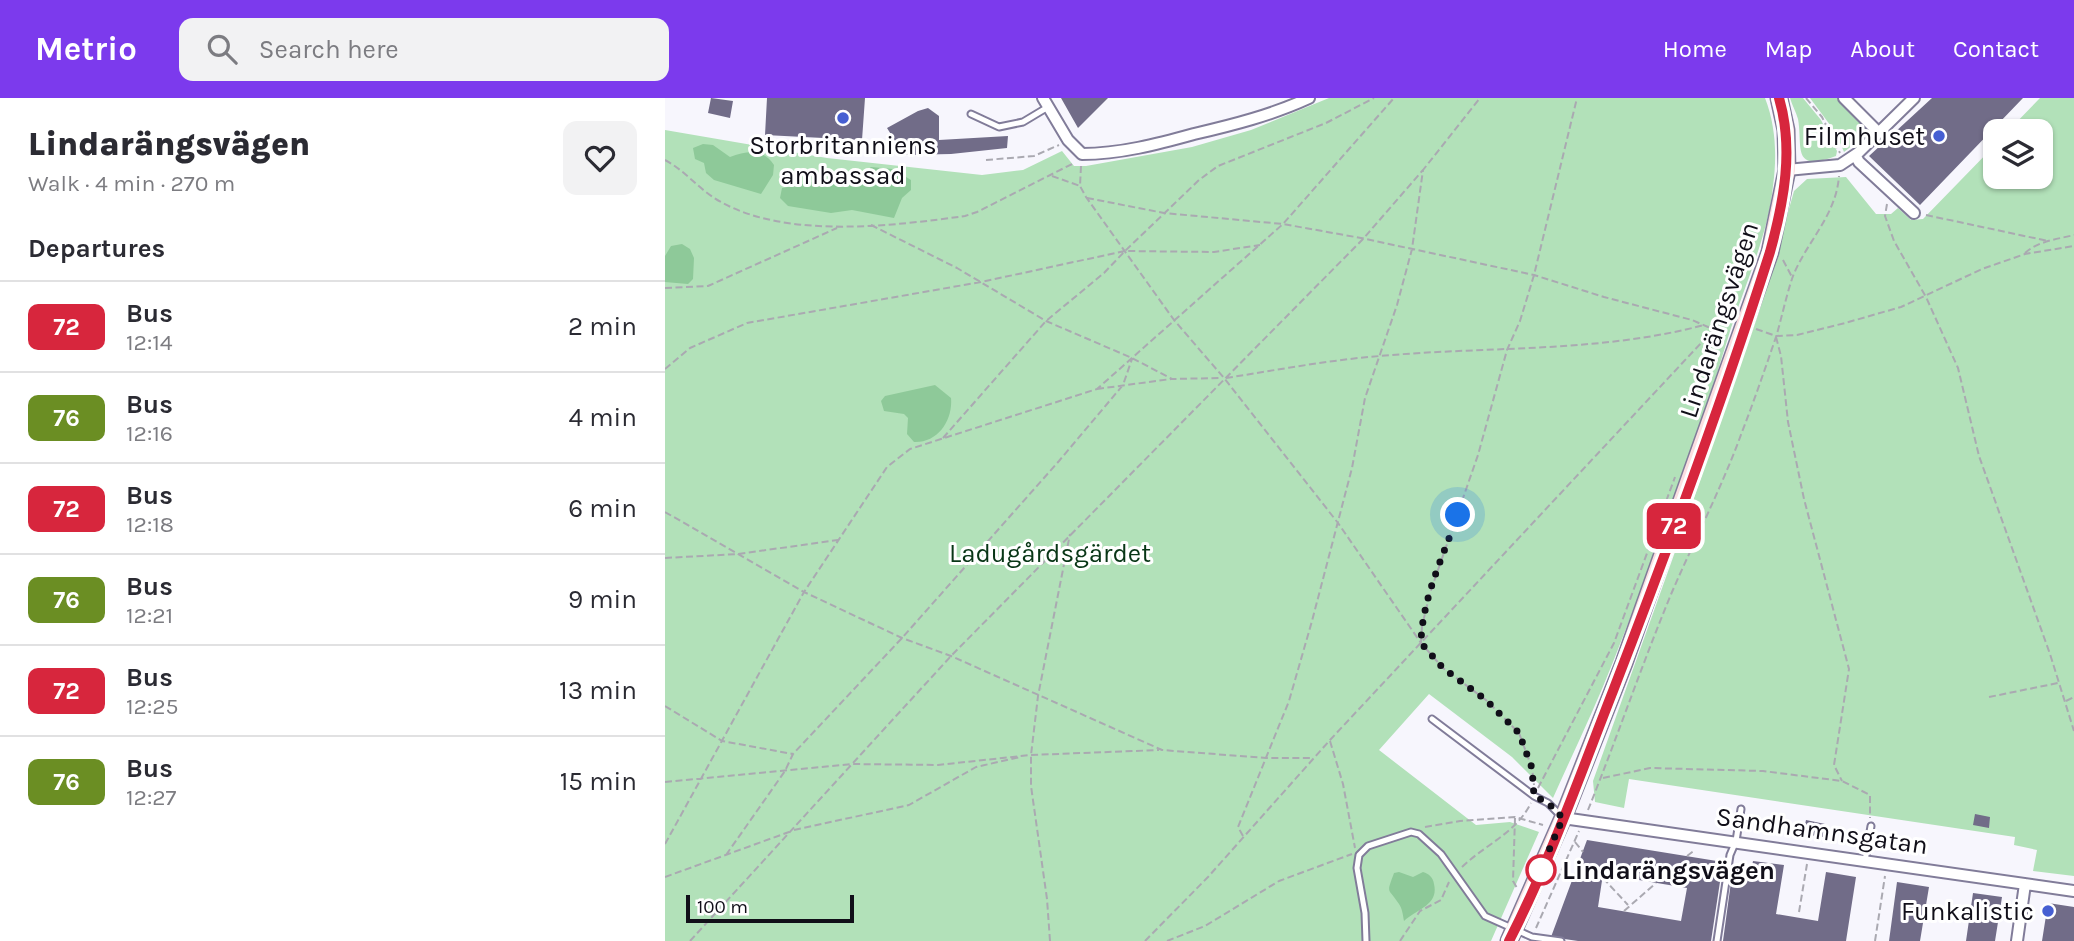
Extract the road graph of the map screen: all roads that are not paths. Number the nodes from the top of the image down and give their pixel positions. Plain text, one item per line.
1 (1309, 98) edge
2 (1779, 98) edge
3 (1844, 98) edge
4 (1913, 98) edge
5 (1046, 102) edge
6 (971, 114) dead end
7 (1879, 133) junction
8 (1855, 156) junction
9 (1787, 170) junction
10 (1914, 213) road end
11 (1433, 719) dead end
12 (1741, 809) dead end
13 (1563, 818) junction
14 (1871, 827) road end
15 (1736, 841) junction
16 (1865, 861) junction
17 (2025, 884) junction
18 (2074, 891) edge
19 (1512, 935) edge
20 (1366, 941) edge
21 (1561, 941) edge
22 (1717, 941) edge
23 (2017, 941) edge

1 - 5 street
2 - 9 street, Lindarängsvägen
3 - 7 street
4 - 7 street
5 - 6 lane
7 - 8 street
8 - 9 street
8 - 10 street
9 - 13 street, Lindarängsvägen
11 - 13 lane
12 - 15 lane
13 - 15 street, Sandhamnsgatan
13 - 19 street, Lindarängsvägen
14 - 16 lane
15 - 16 street, Sandhamnsgatan
15 - 22 lane
16 - 17 street, Sandhamnsgatan
17 - 18 street, Sandhamnsgatan
17 - 23 street
19 - 20 lane
19 - 21 lane

